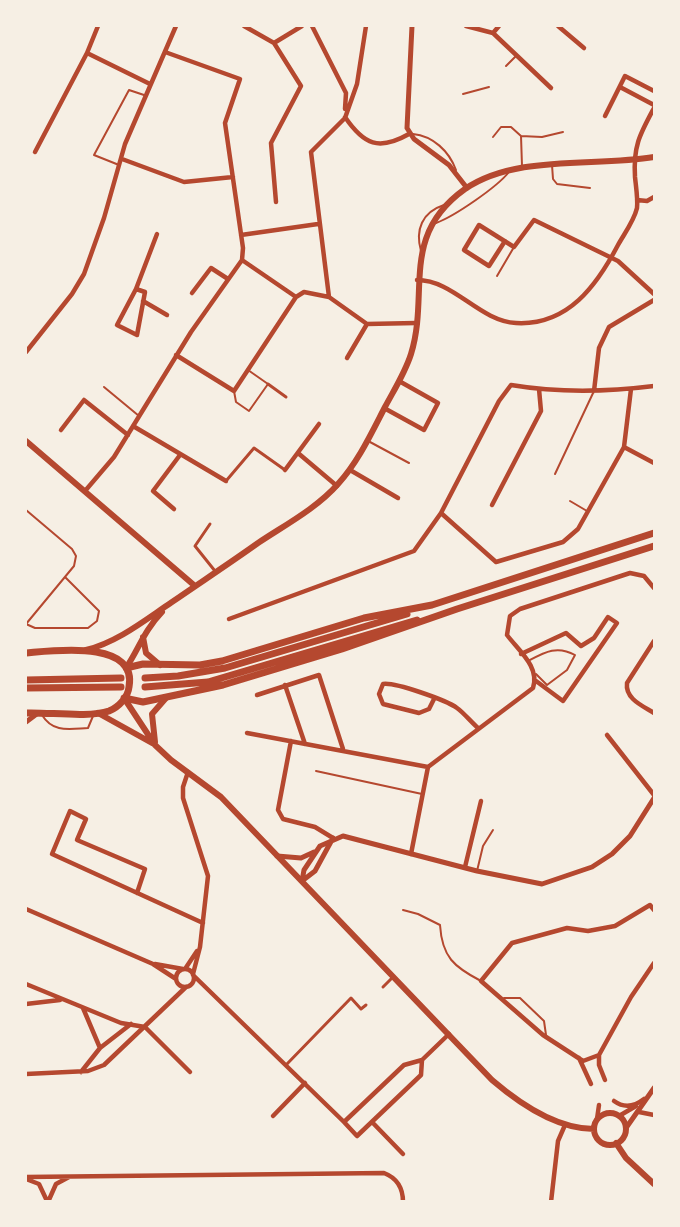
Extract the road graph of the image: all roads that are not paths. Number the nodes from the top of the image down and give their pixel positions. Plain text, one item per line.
1 (98, 26) edge
2 (176, 26) edge
3 (244, 26) edge
4 (302, 26) edge
5 (312, 26) edge
6 (366, 26) edge
7 (412, 26) edge
8 (466, 26) edge
9 (500, 26) edge
10 (558, 26) edge
11 (493, 33) junction
12 (274, 43) junction
13 (584, 48) dead end
14 (165, 52) junction
15 (87, 53) junction
16 (517, 55) junction
17 (506, 66) dead end
18 (150, 84) junction
19 (489, 87) dead end
20 (620, 87) junction
21 (551, 88) dead end
22 (654, 91) edge
23 (463, 94) dead end
24 (145, 95) junction
25 (654, 107) edge
26 (605, 116) dead end
27 (345, 118) junction
28 (563, 132) dead end
29 (409, 134) junction
30 (521, 136) junction
31 (493, 137) dead end
32 (35, 152) dead end
33 (654, 157) edge
34 (122, 159) junction
35 (634, 160) junction
36 (119, 165) junction
37 (552, 165) junction
38 (522, 166) junction
39 (512, 169) junction
40 (456, 173) junction
41 (233, 177) junction
42 (466, 188) junction
43 (590, 188) dead end
44 (654, 197) edge
45 (637, 200) junction
46 (276, 202) dead end
47 (450, 203) junction
48 (318, 224) junction
49 (434, 224) junction
50 (157, 234) dead end
51 (241, 236) junction
52 (505, 241) junction
53 (514, 248) junction
54 (421, 253) junction
55 (612, 258) junction
56 (242, 260) junction
57 (497, 276) dead end
58 (228, 279) junction
59 (417, 280) junction
60 (136, 289) junction
61 (192, 293) dead end
62 (654, 294) edge
63 (296, 297) junction
64 (329, 297) junction
65 (654, 300) edge
66 (143, 301) junction
67 (166, 315) dead end
68 (416, 323) junction
69 (367, 324) junction
70 (26, 352) edge
71 (176, 355) junction
72 (346, 358) dead end
73 (248, 370) junction
74 (399, 381) junction
75 (268, 384) junction
76 (654, 386) edge
77 (104, 387) dead end
78 (539, 389) junction
79 (631, 389) junction
80 (234, 391) junction
81 (594, 391) junction
82 (286, 398) dead end
83 (384, 408) junction
84 (140, 417) junction
85 (319, 424) dead end
86 (134, 426) junction
87 (61, 429) dead end
88 (128, 435) junction
89 (367, 441) junction
90 (27, 445) edge
91 (46, 447) dead end
92 (624, 447) junction
93 (298, 453) junction
94 (40, 454) junction
95 (180, 455) junction
96 (409, 463) dead end
97 (654, 463) edge
98 (285, 470) joint
99 (350, 470) junction
100 (555, 474) dead end
101 (226, 481) joint
102 (337, 486) junction
103 (85, 491) junction
104 (398, 498) dead end
105 (570, 501) dead end
106 (492, 505) dead end
107 (174, 509) dead end
108 (26, 510) edge
109 (587, 511) junction
110 (441, 513) junction
111 (210, 524) dead end
112 (654, 533) edge
113 (654, 546) edge
114 (216, 572) junction
115 (64, 577) junction
116 (195, 586) junction
117 (654, 588) edge
118 (173, 601) junction
119 (432, 605) junction
120 (457, 609) junction
121 (229, 619) dead end
122 (26, 624) edge
123 (142, 635) junction
124 (654, 641) edge
125 (82, 651) junction
126 (26, 653) edge
127 (521, 654) junction
128 (528, 661) junction
129 (163, 666) junction
130 (126, 668) junction
131 (536, 674) junction
132 (121, 678) dead end
133 (145, 678) dead end
134 (26, 680) edge
135 (536, 681) junction
136 (285, 686) junction
137 (121, 687) dead end
138 (145, 687) dead end
139 (26, 688) edge
140 (256, 695) dead end
141 (167, 697) junction
142 (124, 698) junction
143 (434, 699) junction
144 (26, 713) edge
145 (40, 713) junction
146 (96, 713) junction
147 (654, 713) edge
148 (26, 722) edge
149 (478, 728) junction
150 (247, 734) dead end
151 (607, 735) dead end
152 (291, 741) junction
153 (305, 744) junction
154 (155, 745) junction
155 (343, 749) junction
156 (428, 767) junction
157 (316, 771) dead end
158 (188, 772) junction
159 (423, 795) junction
160 (654, 797) edge
161 (481, 801) dead end
162 (493, 830) dead end
163 (333, 838) junction
164 (315, 851) junction
165 (411, 854) junction
166 (277, 856) junction
167 (465, 867) junction
168 (477, 871) junction
169 (302, 881) junction
170 (137, 893) junction
171 (26, 909) edge
172 (403, 910) dead end
173 (654, 910) edge
174 (203, 923) junction
175 (200, 947) junction
176 (654, 963) edge
177 (153, 964) junction
178 (184, 969) junction
179 (193, 974) junction
180 (393, 977) junction
181 (177, 980) junction
182 (481, 981) junction
183 (26, 984) edge
184 (186, 987) junction
185 (383, 987) dead end
186 (175, 995) junction
187 (501, 998) junction
188 (63, 1000) junction
189 (26, 1004) edge
190 (366, 1005) dead end
191 (83, 1008) junction
192 (131, 1024) junction
193 (145, 1026) junction
194 (449, 1034) junction
195 (547, 1037) junction
196 (100, 1048) junction
197 (599, 1055) junction
198 (579, 1058) junction
199 (422, 1060) junction
200 (286, 1065) junction
201 (81, 1072) junction
202 (190, 1072) dead end
203 (26, 1074) edge
204 (605, 1080) dead end
205 (305, 1083) junction
206 (591, 1084) dead end
207 (654, 1088) edge
208 (649, 1096) junction
209 (614, 1101) dead end
210 (599, 1105) dead end
211 (636, 1106) junction
212 (639, 1112) junction
213 (654, 1115) edge
214 (273, 1116) dead end
215 (619, 1116) junction
216 (597, 1119) junction
217 (344, 1122) junction
218 (372, 1122) junction
219 (566, 1125) junction
220 (626, 1128) junction
221 (594, 1129) junction
222 (616, 1143) junction
223 (403, 1154) dead end
224 (71, 1176) junction
225 (26, 1178) edge
226 (654, 1184) edge
227 (48, 1202) edge
228 (403, 1202) edge
229 (551, 1202) edge

1 - 15 street
2 - 14 street
3 - 12 street
4 - 12 street
5 - 27 street
6 - 27 street
7 - 29 street
8 - 11 street
9 - 11 street
10 - 13 street
11 - 16 street
12 - 46 street
14 - 18 street
14 - 41 street
15 - 18 street
15 - 32 street
16 - 17 lane
16 - 21 street
18 - 24 street
19 - 23 lane
20 - 22 street
20 - 25 street
20 - 26 street
24 - 34 street
24 - 36 lane
25 - 35 street
27 - 29 street
27 - 48 street
28 - 30 lane
29 - 40 street
29 - 40 lane
30 - 31 lane
30 - 38 lane
33 - 35 main road
34 - 36 street
34 - 41 street
35 - 37 main road
35 - 45 street
36 - 70 street
37 - 38 main road
37 - 43 lane
38 - 39 main road
39 - 42 main road
39 - 49 lane
40 - 42 street
41 - 51 street
42 - 47 main road
44 - 45 street
45 - 55 street
47 - 49 main road
47 - 54 lane
48 - 51 street
48 - 64 street
49 - 54 main road
50 - 60 street
51 - 56 street
52 - 52 street
52 - 53 street
53 - 55 street
53 - 57 lane
54 - 59 main road
55 - 59 street
55 - 62 street
56 - 58 street
56 - 63 street
58 - 61 street
58 - 71 street
59 - 68 main road
60 - 66 street
60 - 66 street
63 - 64 street
63 - 73 street
64 - 69 street
65 - 81 street
66 - 67 street
68 - 69 street
68 - 74 main road
69 - 72 street
71 - 80 street
71 - 84 street
73 - 75 lane
73 - 80 street
74 - 83 main road
74 - 83 street
75 - 80 lane
75 - 82 street
76 - 79 street
77 - 84 lane
78 - 81 street
78 - 106 street
78 - 110 street
79 - 81 street
79 - 92 street
81 - 100 lane
83 - 89 main road
84 - 86 street
85 - 93 street
86 - 88 street
86 - 95 street
87 - 88 street
88 - 103 street
89 - 96 lane
89 - 99 main road
90 - 94 main road
91 - 94 street
92 - 97 street
92 - 109 street
93 - 98 street
93 - 102 street
94 - 103 main road
95 - 101 street
95 - 107 street
98 - 101 street
99 - 102 main road
99 - 104 street
102 - 114 main road
103 - 116 main road
105 - 109 lane
108 - 115 lane
109 - 110 street
110 - 121 street
111 - 114 street
112 - 119 main road
113 - 120 main road
114 - 116 main road
115 - 122 lane
115 - 122 lane
116 - 118 main road
117 - 127 street
118 - 123 main road
118 - 125 main road
119 - 129 main road
119 - 133 main road
120 - 138 main road
120 - 141 main road
123 - 129 main road
123 - 130 main road
124 - 147 street
125 - 126 main road
125 - 130 main road
127 - 128 street
127 - 135 street
128 - 131 street
128 - 131 lane
129 - 130 main road
130 - 142 main road
131 - 135 street
132 - 134 main road
135 - 149 street
136 - 140 street
136 - 153 street
136 - 155 street
137 - 139 main road
141 - 142 main road
141 - 154 main road
142 - 146 main road
142 - 154 main road
143 - 143 street
143 - 149 street
144 - 145 main road
145 - 146 main road
145 - 146 lane
145 - 148 street
146 - 154 main road
149 - 156 street
150 - 152 street
151 - 160 street
152 - 153 street
152 - 163 street
153 - 155 street
154 - 158 main road
155 - 156 street
156 - 159 street
157 - 159 lane
158 - 166 main road
158 - 174 street
159 - 165 street
160 - 168 street
161 - 167 street
162 - 168 lane
163 - 164 street
163 - 165 street
163 - 169 street
164 - 166 street
164 - 169 street
165 - 167 street
166 - 169 main road
167 - 168 street
169 - 180 main road
170 - 170 street
170 - 174 street
171 - 177 street
172 - 182 lane
173 - 182 street
174 - 175 street
175 - 178 street
175 - 179 street
176 - 197 street
177 - 178 street
177 - 181 street
178 - 179 street
178 - 181 street
179 - 184 street
179 - 200 street
180 - 185 street
180 - 194 main road
181 - 184 street
181 - 186 street
182 - 187 street
183 - 188 street
184 - 186 street
186 - 193 street
187 - 195 street
187 - 195 lane
188 - 189 street
188 - 191 street
190 - 200 street
191 - 192 street
191 - 196 street
192 - 193 street
192 - 196 street
193 - 201 street
193 - 202 street
194 - 199 street
194 - 219 main road
195 - 198 street
196 - 201 street
197 - 198 street
197 - 204 street
198 - 206 street
199 - 217 street
199 - 218 street
200 - 205 street
201 - 203 street
205 - 214 street
205 - 217 street
207 - 208 street
208 - 211 street
208 - 212 street
209 - 211 street
210 - 216 street
211 - 215 street
212 - 213 street
212 - 220 street
215 - 216 main road
215 - 220 main road
216 - 221 main road
217 - 218 street
218 - 223 street
219 - 221 main road
219 - 229 street
220 - 222 main road
221 - 222 main road
222 - 226 main road
224 - 225 street
224 - 227 street
224 - 228 street
225 - 227 street

